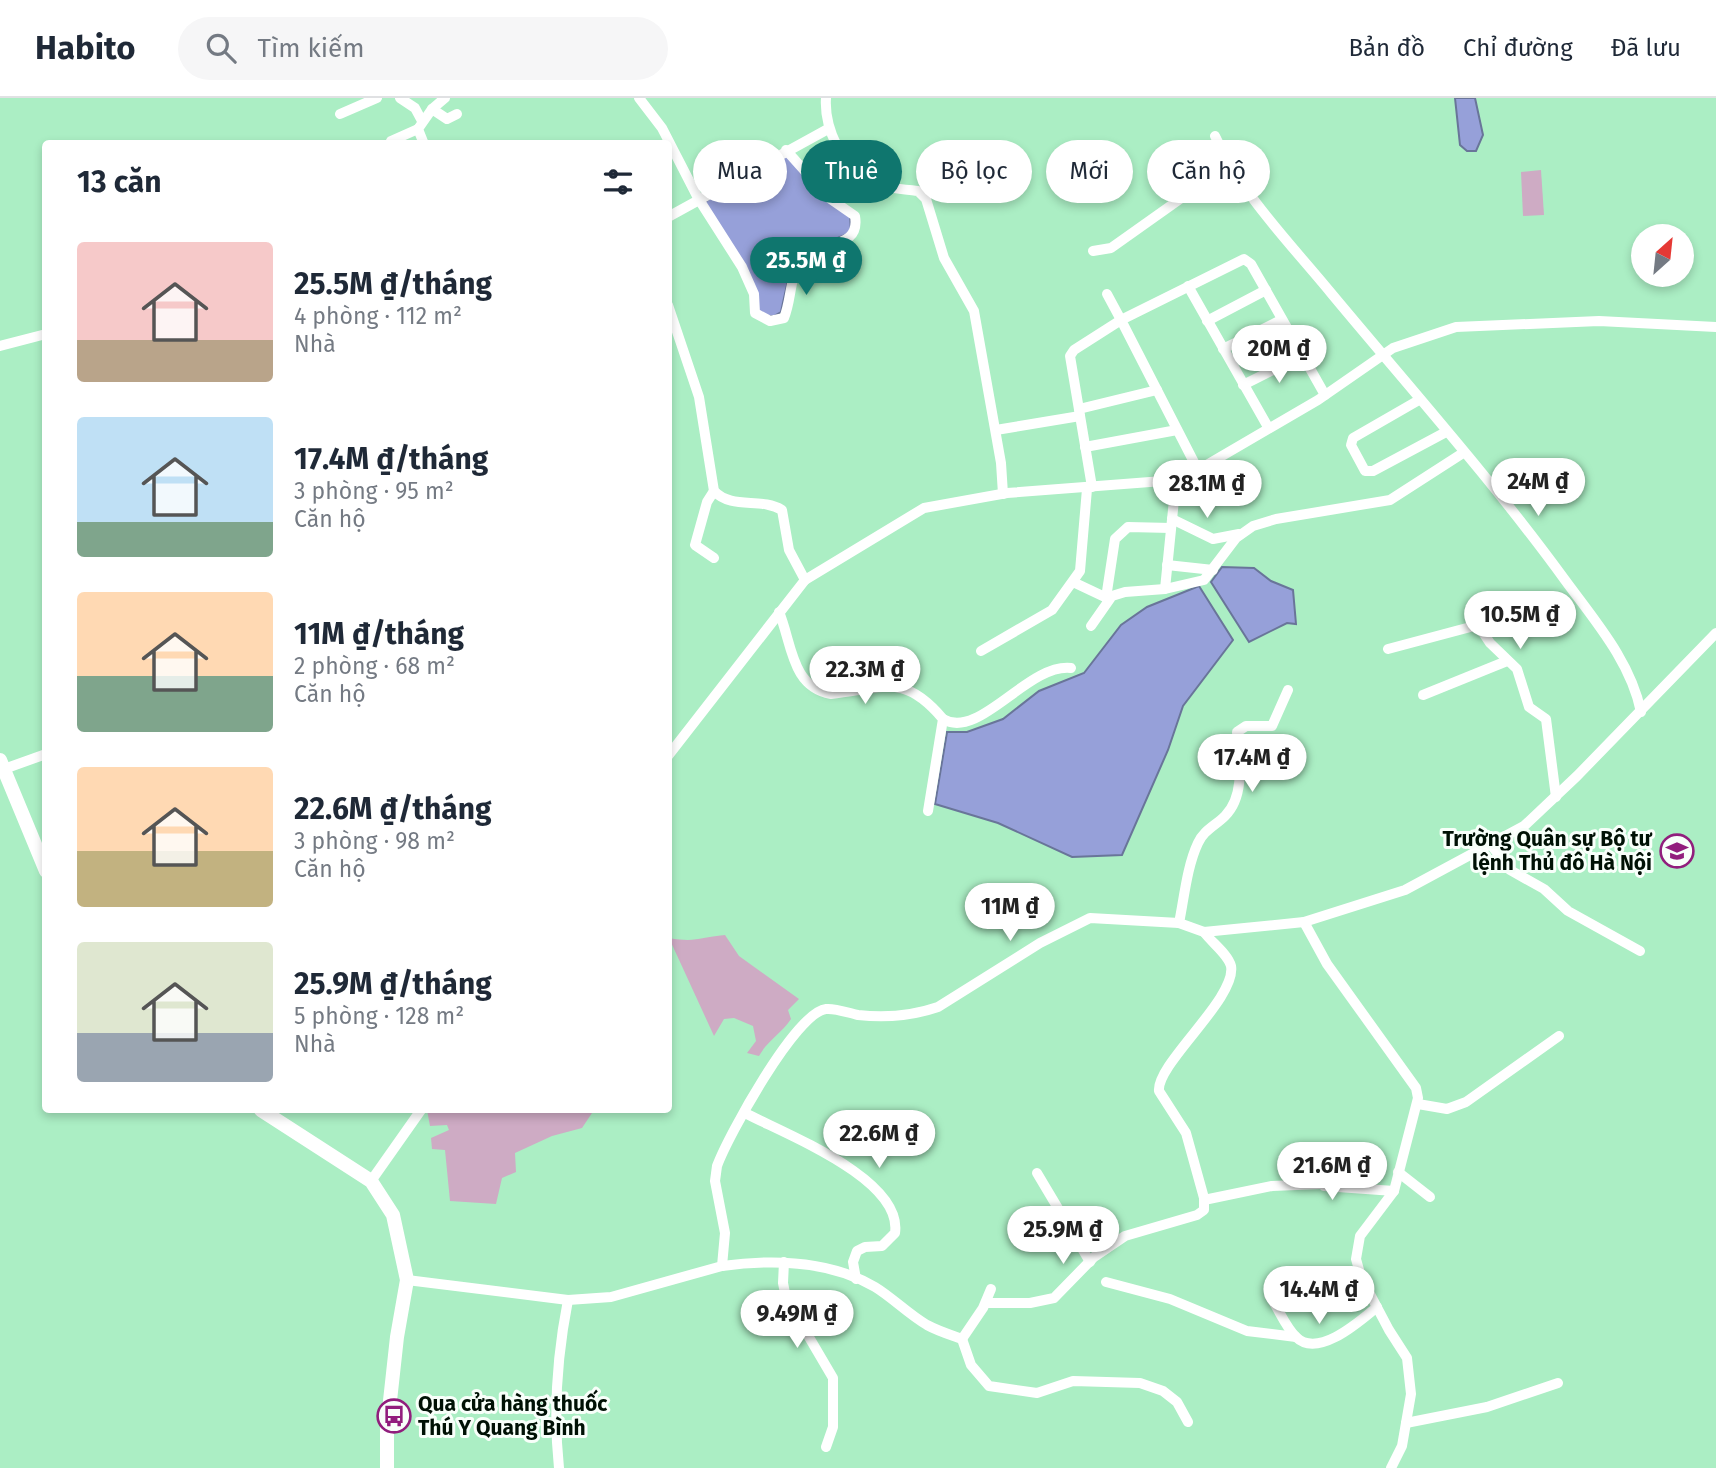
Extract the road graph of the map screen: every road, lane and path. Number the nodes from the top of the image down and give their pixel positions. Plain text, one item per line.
1 (377, 98) edge
2 (400, 98) edge
3 (445, 98) edge
4 (639, 98) edge
5 (826, 98) edge
6 (432, 109) junction
7 (340, 114) dead end
8 (457, 114) dead end
9 (420, 125) junction
10 (828, 128) junction
11 (1215, 136) dead end
12 (393, 140) edge
13 (423, 140) edge
14 (669, 140) edge
15 (1217, 140) edge
16 (672, 146) edge
17 (787, 149) edge
18 (787, 151) edge
19 (693, 188) edge
20 (693, 201) edge
21 (701, 203) edge
22 (1174, 203) edge
23 (1259, 203) edge
24 (672, 214) edge
25 (1093, 251) dead end
26 (1188, 286) junction
27 (1266, 290) junction
28 (1107, 294) dead end
29 (672, 317) edge
30 (1121, 320) junction
31 (1282, 320) junction
32 (1207, 321) junction
33 (1716, 327) edge
34 (42, 335) edge
35 (0, 346) edge
36 (1223, 349) junction
37 (1381, 354) junction
38 (1301, 356) junction
39 (1243, 385) junction
40 (1157, 390) junction
41 (1325, 395) junction
42 (1419, 400) junction
43 (1079, 413) junction
44 (1268, 428) junction
45 (996, 430) junction
46 (1177, 430) junction
47 (1446, 432) junction
48 (1085, 447) junction
49 (1464, 453) junction
50 (1198, 471) junction
51 (1176, 480) junction
52 (1089, 488) junction
53 (714, 491) junction
54 (1003, 494) junction
55 (1171, 523) junction
56 (1242, 533) junction
57 (714, 558) dead end
58 (1167, 565) junction
59 (1213, 570) junction
60 (805, 580) junction
61 (1073, 582) junction
62 (1165, 589) junction
63 (1108, 598) junction
64 (779, 612) junction
65 (1091, 625) dead end
66 (1716, 634) edge
67 (1388, 649) dead end
68 (981, 651) dead end
69 (1507, 661) junction
70 (1072, 668) dead end
71 (1288, 690) dead end
72 (1423, 695) dead end
73 (1641, 712) junction
74 (943, 719) junction
75 (672, 751) edge
76 (42, 755) edge
77 (2, 764) edge
78 (1556, 797) junction
79 (928, 811) dead end
80 (1489, 842) junction
81 (42, 861) edge
82 (1304, 922) junction
83 (1179, 923) junction
84 (1204, 932) junction
85 (1640, 951) dead end
86 (1559, 1036) dead end
87 (1418, 1104) junction
88 (266, 1113) edge
89 (419, 1113) edge
90 (746, 1113) junction
91 (1323, 1163) dead end
92 (1398, 1171) junction
93 (1037, 1173) dead end
94 (371, 1181) junction
95 (1322, 1184) junction
96 (1394, 1191) junction
97 (1430, 1197) dead end
98 (1204, 1200) junction
99 (784, 1262) junction
100 (1090, 1262) junction
101 (722, 1266) junction
102 (856, 1279) junction
103 (407, 1280) junction
104 (1106, 1282) dead end
105 (991, 1289) dead end
106 (1269, 1295) dead end
107 (568, 1300) junction
108 (986, 1303) junction
109 (1377, 1307) junction
110 (1296, 1338) junction
111 (962, 1339) junction
112 (1558, 1383) dead end
113 (1188, 1422) dead end
114 (1406, 1423) junction
115 (826, 1447) dead end
116 (1395, 1466) edge
117 (387, 1468) edge
118 (559, 1468) edge

1 - 7 street
2 - 9 street
3 - 6 street
4 - 14 street
5 - 10 street
6 - 8 street
6 - 9 street
9 - 12 street
9 - 13 street
10 - 17 street
10 - 45 street
11 - 15 street
16 - 19 street
18 - 21 street
20 - 24 street
22 - 25 street
23 - 37 street
26 - 27 street
26 - 30 street
26 - 32 street
27 - 31 street
27 - 32 street
28 - 30 street
29 - 53 street
30 - 40 street
30 - 43 street
31 - 36 street
31 - 38 street
32 - 36 street
33 - 37 street
34 - 35 street
36 - 39 street
37 - 41 street
37 - 42 street
38 - 39 street
38 - 41 street
39 - 44 street
40 - 43 street
40 - 46 street
41 - 44 street
42 - 47 street
42 - 47 street
43 - 45 street
43 - 48 street
44 - 50 street
45 - 54 street
46 - 48 street
46 - 50 street
47 - 49 street
48 - 52 street
49 - 56 street
49 - 73 street
50 - 51 street
51 - 52 street
51 - 55 street
52 - 54 street
52 - 61 street
53 - 57 street
53 - 60 street
54 - 60 street
55 - 56 street
55 - 58 street
55 - 63 street
56 - 59 street
58 - 59 street
58 - 62 street
59 - 62 street
60 - 64 street
61 - 63 street
61 - 68 street
62 - 63 street
63 - 65 street
64 - 74 street
64 - 75 street
66 - 73 street
67 - 69 street
69 - 72 street
69 - 78 street
70 - 74 street
71 - 83 street
73 - 78 street
74 - 79 street
76 - 77 street
77 - 81 main road
78 - 80 street
80 - 82 street
80 - 85 street
82 - 84 street
82 - 87 street
83 - 84 street
83 - 90 street
84 - 98 street
86 - 87 street
87 - 92 street
88 - 94 main road
89 - 94 street
90 - 101 street
90 - 102 street
91 - 95 street
92 - 96 street
92 - 97 street
93 - 100 street
94 - 103 main road
95 - 96 street
95 - 98 street
96 - 109 street
98 - 100 street
99 - 101 street
99 - 102 street
99 - 115 street
100 - 108 street
101 - 107 street
102 - 111 street
103 - 107 street
103 - 117 main road
104 - 110 street
105 - 108 street
106 - 110 street
107 - 118 street
108 - 111 street
109 - 110 street
109 - 114 street
111 - 113 street
112 - 114 street
114 - 116 street

